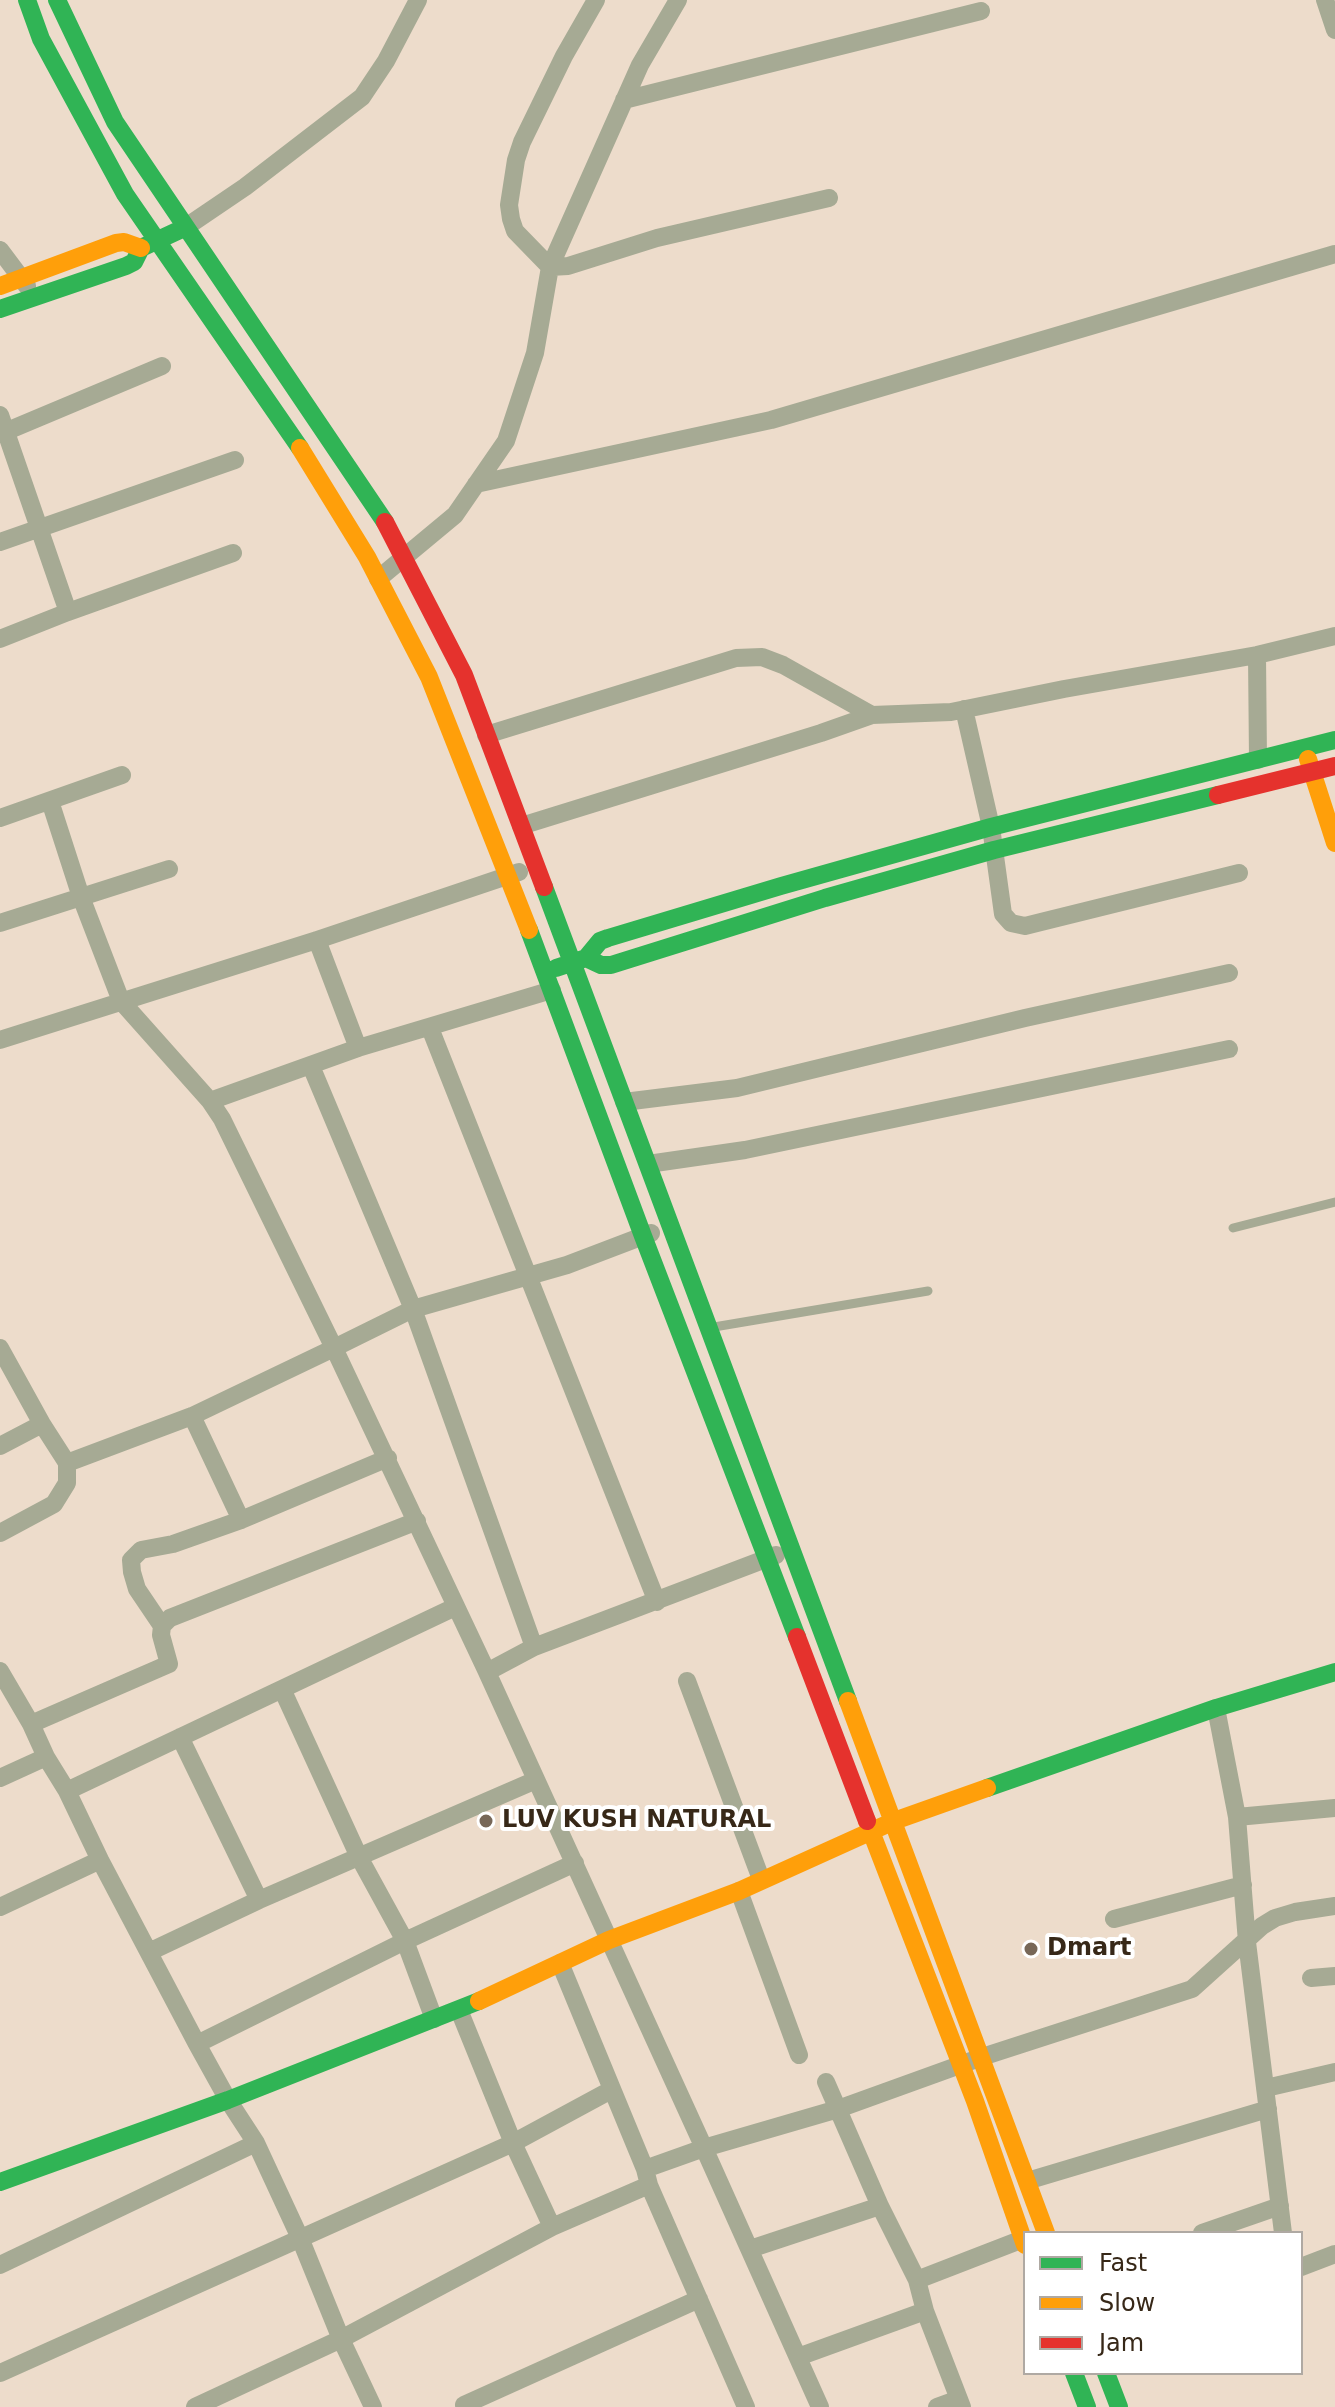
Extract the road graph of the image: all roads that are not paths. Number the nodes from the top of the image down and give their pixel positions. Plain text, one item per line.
1 (27, 0) edge
2 (57, 0) edge
3 (418, 0) edge
4 (596, 0) edge
5 (1325, 0) edge
6 (674, 1) edge
7 (981, 11) dead end
8 (1335, 30) edge
9 (624, 100) junction
10 (829, 198) dead end
11 (186, 227) junction
12 (149, 244) junction
13 (0, 250) edge
14 (1335, 254) edge
15 (550, 267) junction
16 (21, 278) junction
17 (0, 286) edge
18 (35, 297) junction
19 (0, 309) edge
20 (162, 366) dead end
21 (2, 427) edge
22 (235, 460) dead end
23 (476, 484) junction
24 (39, 527) junction
25 (0, 542) edge
26 (233, 553) dead end
27 (405, 557) junction
28 (378, 579) junction
29 (68, 612) junction
30 (1335, 636) edge
31 (0, 639) edge
32 (1257, 655) junction
33 (964, 709) junction
34 (872, 715) junction
35 (486, 735) junction
36 (1335, 740) edge
37 (1305, 748) junction
38 (1258, 760) junction
39 (1335, 766) edge
40 (1313, 773) junction
41 (122, 775) dead end
42 (50, 801) junction
43 (0, 818) edge
44 (521, 826) junction
45 (991, 827) junction
46 (1335, 843) edge
47 (994, 850) junction
48 (535, 866) junction
49 (169, 869) dead end
50 (1239, 873) dead end
51 (509, 875) junction
52 (81, 897) junction
53 (0, 923) edge
54 (317, 940) junction
55 (578, 960) junction
56 (545, 971) junction
57 (1229, 973) dead end
58 (552, 990) junction
59 (121, 1001) junction
60 (430, 1028) junction
61 (0, 1040) edge
62 (358, 1048) junction
63 (1229, 1049) dead end
64 (311, 1066) junction
65 (210, 1101) junction
66 (624, 1102) junction
67 (648, 1164) junction
68 (1335, 1202) edge
69 (671, 1226) junction
70 (1233, 1228) dead end
71 (643, 1236) junction
72 (529, 1276) junction
73 (928, 1291) dead end
74 (413, 1309) junction
75 (709, 1328) junction
76 (681, 1335) junction
77 (0, 1348) edge
78 (334, 1348) junction
79 (192, 1416) junction
80 (42, 1424) junction
81 (0, 1446) edge
82 (388, 1458) junction
83 (67, 1463) junction
84 (241, 1520) junction
85 (417, 1521) junction
86 (0, 1533) edge
87 (792, 1549) junction
88 (768, 1559) junction
89 (657, 1602) junction
90 (455, 1607) junction
91 (162, 1626) junction
92 (534, 1647) junction
93 (0, 1671) edge
94 (487, 1672) junction
95 (1335, 1672) edge
96 (687, 1681) dead end
97 (282, 1689) junction
98 (1216, 1708) junction
99 (31, 1724) junction
100 (180, 1737) junction
101 (46, 1757) junction
102 (0, 1778) edge
103 (536, 1780) junction
104 (67, 1791) junction
105 (1335, 1808) edge
106 (1237, 1817) junction
107 (894, 1821) junction
108 (872, 1831) junction
109 (359, 1857) junction
110 (100, 1860) junction
111 (575, 1863) junction
112 (761, 1879) junction
113 (1243, 1885) junction
114 (739, 1891) junction
115 (259, 1900) junction
116 (1335, 1906) edge
117 (0, 1907) edge
118 (1114, 1919) dead end
119 (609, 1940) junction
120 (405, 1941) junction
121 (1247, 1942) junction
122 (149, 1952) junction
123 (560, 1963) junction
124 (1335, 1976) edge
125 (1311, 1978) dead end
126 (459, 2010) junction
127 (434, 2019) junction
128 (197, 2044) junction
129 (799, 2055) dead end
130 (982, 2057) junction
131 (960, 2064) junction
132 (1335, 2072) edge
133 (826, 2082) dead end
134 (1266, 2088) junction
135 (611, 2090) junction
136 (228, 2100) junction
137 (838, 2109) junction
138 (1268, 2109) junction
139 (256, 2143) junction
140 (513, 2143) junction
141 (704, 2148) junction
142 (647, 2177) junction
143 (1027, 2181) junction
144 (0, 2182) edge
145 (880, 2206) junction
146 (1280, 2206) junction
147 (552, 2227) junction
148 (1045, 2231) edge
149 (1208, 2231) edge
150 (1283, 2231) edge
151 (300, 2238) junction
152 (1023, 2239) edge
153 (1023, 2242) edge
154 (750, 2249) junction
155 (1335, 2254) edge
156 (0, 2265) edge
157 (1303, 2266) edge
158 (917, 2280) junction
159 (699, 2299) junction
160 (925, 2311) junction
161 (341, 2339) junction
162 (798, 2357) junction
163 (0, 2373) edge
164 (1075, 2375) edge
165 (1107, 2375) edge
166 (960, 2403) edge
167 (463, 2406) edge
168 (195, 2407) edge
169 (373, 2407) edge
170 (746, 2407) edge
171 (820, 2407) edge
172 (937, 2407) edge
173 (1087, 2407) edge
174 (1119, 2407) edge

1 - 12 main road
2 - 11 main road
3 - 11 street
4 - 15 street
5 - 8 street
6 - 9 street
7 - 9 street
9 - 15 street
10 - 15 street
11 - 12 main road
11 - 27 main road
12 - 16 main road
12 - 18 main road
12 - 28 main road
13 - 16 street
14 - 23 street
15 - 23 street
16 - 17 main road
16 - 18 street
18 - 19 main road
20 - 21 street
21 - 24 street
22 - 24 street
23 - 27 street
24 - 25 street
24 - 29 street
26 - 29 street
27 - 28 street
27 - 35 main road
28 - 51 main road
29 - 31 street
30 - 32 street
32 - 33 street
32 - 38 street
33 - 34 street
33 - 45 street
34 - 35 street
34 - 44 street
35 - 44 main road
36 - 37 main road
37 - 38 main road
37 - 40 main road
38 - 45 main road
39 - 40 main road
40 - 46 main road
40 - 47 main road
41 - 42 street
42 - 43 street
42 - 52 street
44 - 48 main road
45 - 47 street
45 - 55 main road
47 - 50 street
47 - 55 main road
48 - 51 street
48 - 55 main road
49 - 52 street
51 - 54 street
51 - 56 main road
52 - 53 street
52 - 59 street
54 - 59 street
54 - 62 street
55 - 56 main road
55 - 66 main road
56 - 58 main road
57 - 66 street
58 - 60 street
58 - 71 main road
59 - 61 street
59 - 65 street
60 - 62 street
60 - 72 street
62 - 64 street
63 - 67 street
64 - 65 street
64 - 74 street
65 - 78 street
66 - 67 main road
67 - 69 main road
68 - 70 lane
69 - 71 street
69 - 75 main road
71 - 72 street
71 - 76 main road
72 - 74 street
72 - 89 street
73 - 75 lane
74 - 78 street
74 - 92 street
75 - 76 lane
75 - 87 main road
76 - 88 main road
77 - 80 street
78 - 79 street
78 - 82 street
79 - 83 street
79 - 84 street
80 - 81 street
80 - 83 street
82 - 84 street
82 - 85 street
83 - 86 street
84 - 91 street
85 - 90 street
85 - 91 street
87 - 88 street
87 - 107 main road
88 - 89 street
88 - 108 main road
89 - 92 street
90 - 94 street
90 - 97 street
91 - 99 street
92 - 94 street
93 - 99 street
94 - 103 street
95 - 98 main road
96 - 112 street
97 - 100 street
97 - 109 street
98 - 106 street
98 - 107 main road
99 - 101 street
100 - 104 street
100 - 115 street
101 - 102 street
101 - 104 street
103 - 109 street
103 - 111 street
104 - 110 street
105 - 106 street
106 - 113 street
107 - 108 main road
107 - 130 main road
108 - 112 main road
108 - 131 main road
109 - 115 street
109 - 120 street
110 - 117 street
110 - 122 street
111 - 119 street
111 - 120 street
112 - 114 main road
113 - 118 street
113 - 121 street
114 - 119 main road
114 - 129 street
115 - 122 street
116 - 121 street
119 - 123 main road
119 - 141 street
120 - 127 street
120 - 128 street
121 - 130 street
121 - 134 street
122 - 128 street
123 - 126 main road
123 - 135 street
124 - 125 street
126 - 127 main road
126 - 140 street
127 - 136 main road
128 - 136 street
130 - 131 street
130 - 143 main road
131 - 137 street
131 - 152 main road
132 - 134 street
133 - 137 street
134 - 138 street
135 - 140 street
135 - 142 street
136 - 139 street
136 - 144 main road
137 - 141 street
137 - 145 street
138 - 143 street
138 - 146 street
139 - 151 street
139 - 156 street
140 - 147 street
140 - 151 street
141 - 142 street
141 - 154 street
142 - 147 street
142 - 159 street
143 - 148 main road
145 - 154 street
145 - 158 street
146 - 149 street
146 - 150 street
147 - 161 street
151 - 161 street
151 - 163 street
153 - 158 street
154 - 162 street
155 - 157 street
158 - 160 street
159 - 167 street
159 - 170 street
160 - 162 street
160 - 166 street
161 - 168 street
161 - 169 street
162 - 171 street
164 - 173 main road
165 - 174 main road
166 - 172 street

